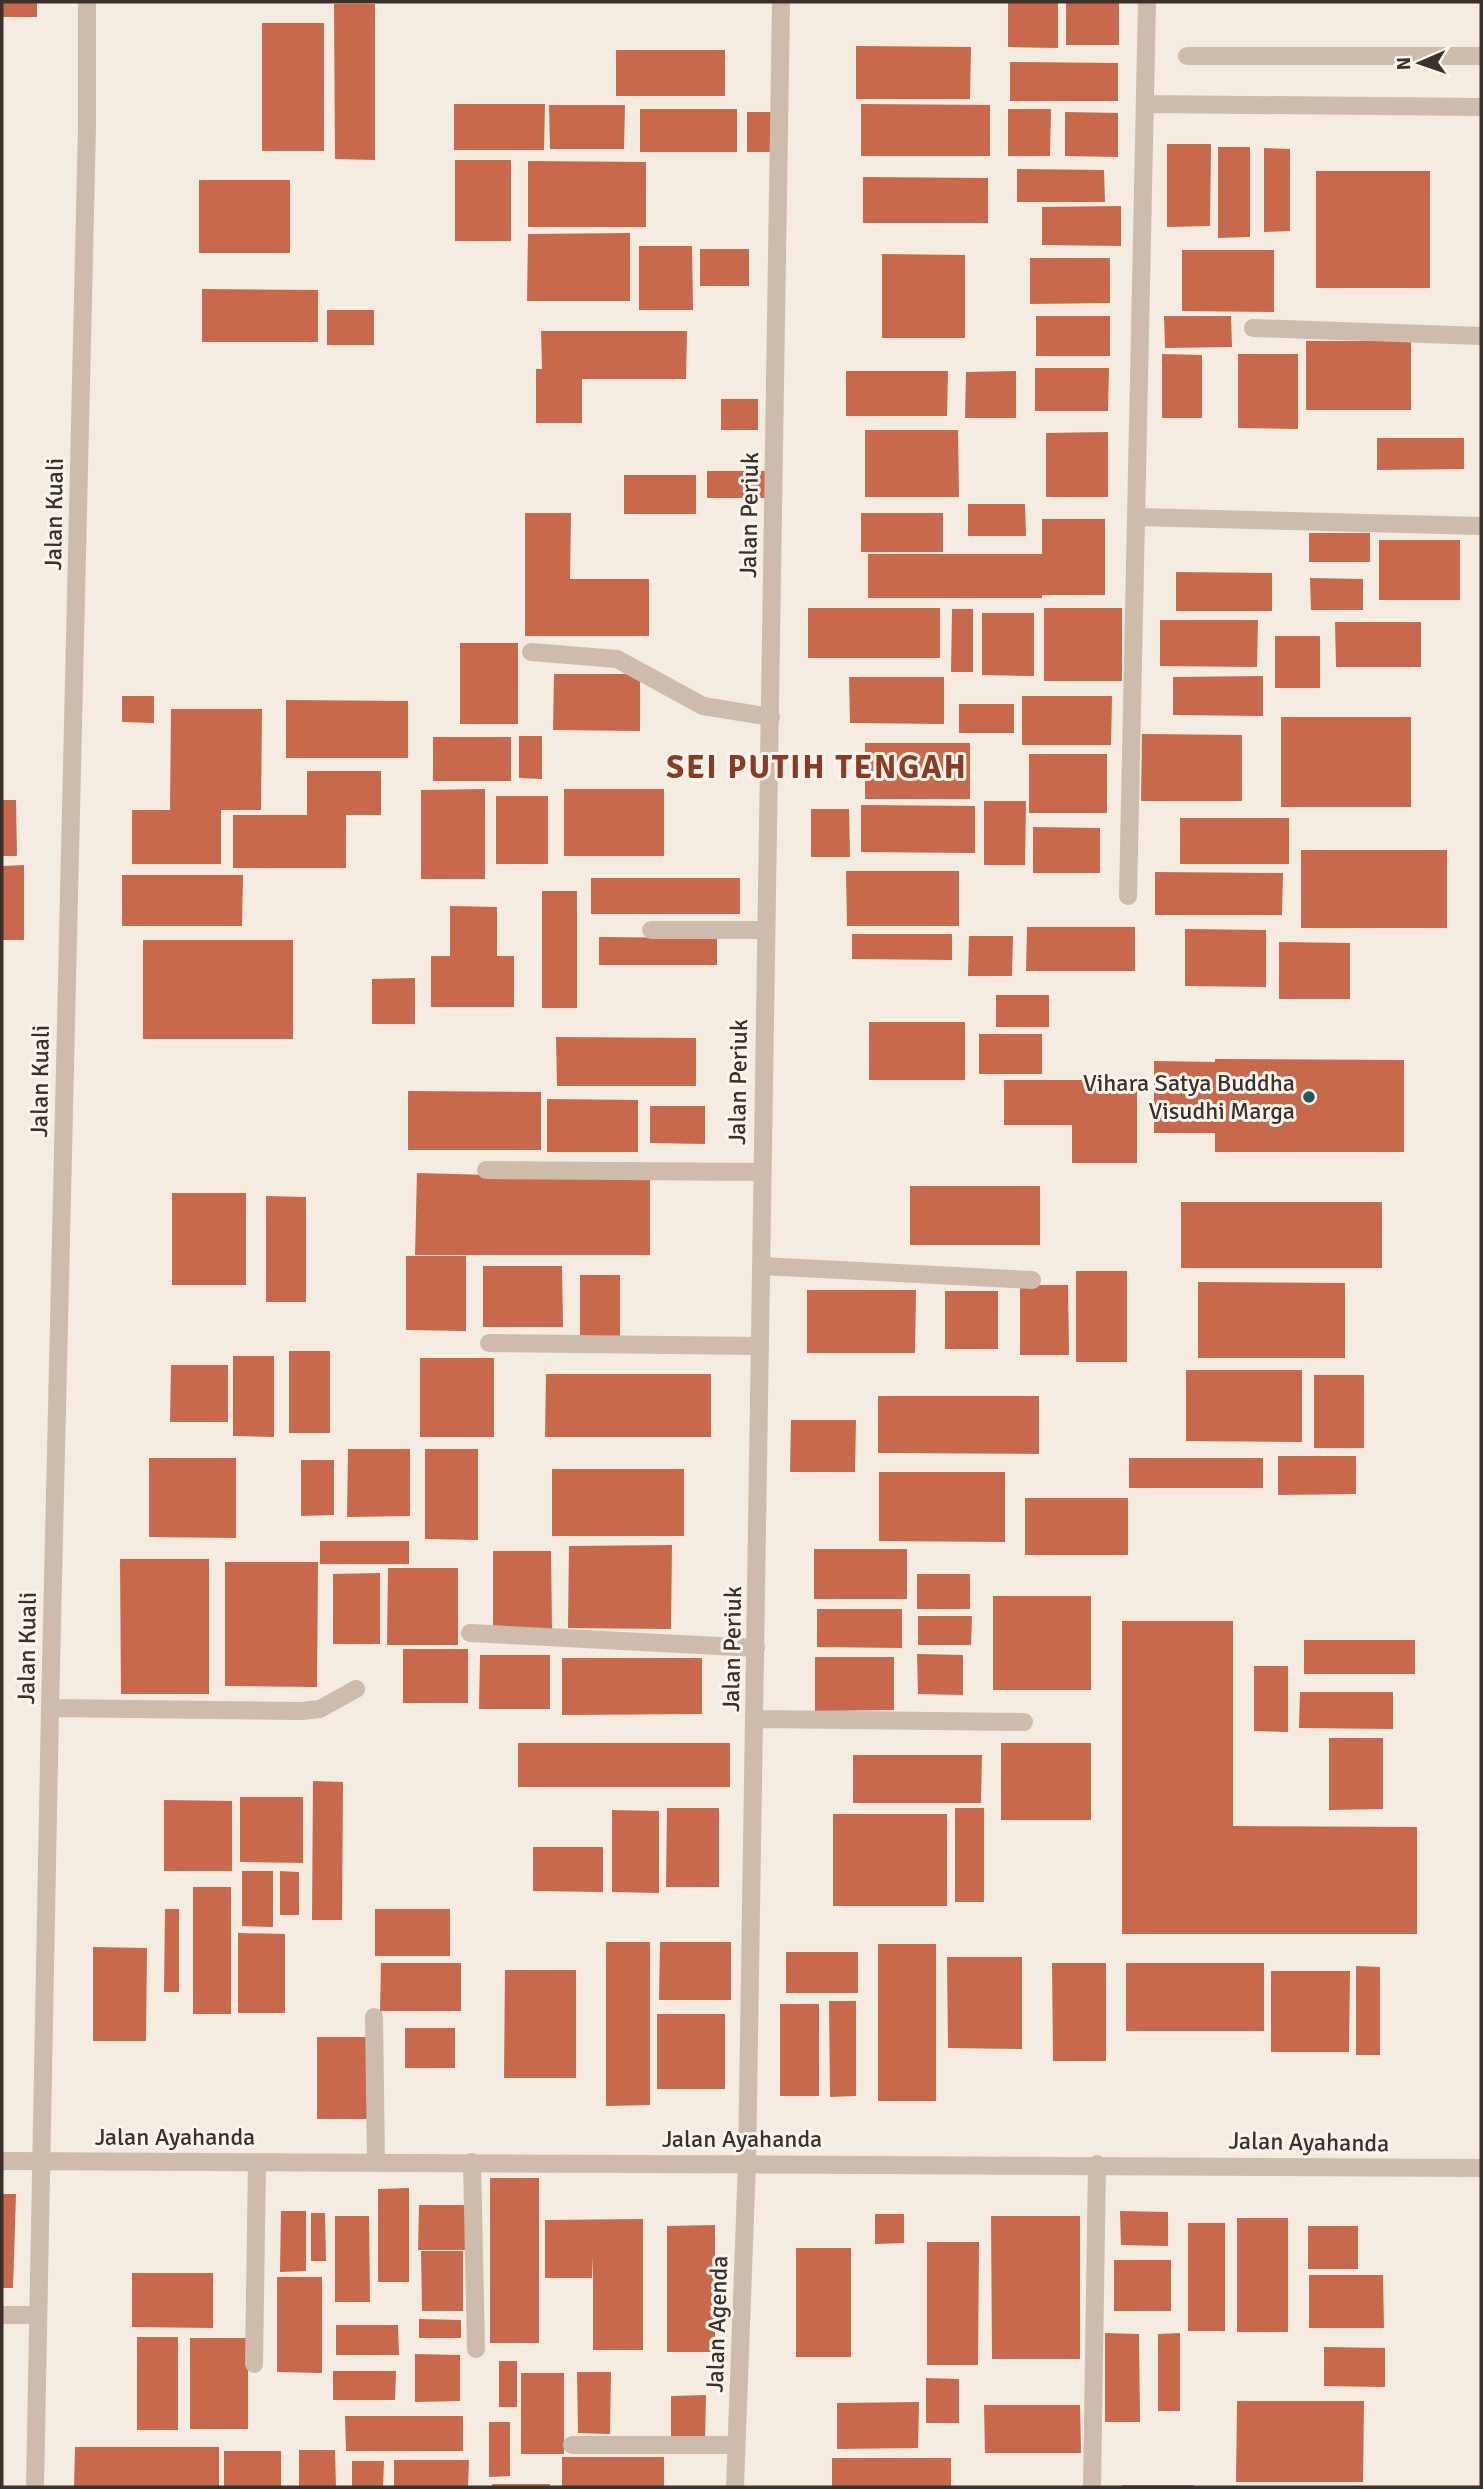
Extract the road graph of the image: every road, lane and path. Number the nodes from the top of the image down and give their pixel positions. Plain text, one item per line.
1 (88, 2) edge
2 (781, 2) edge
3 (1147, 2) edge
4 (1187, 56) dead end
5 (1481, 56) edge
6 (1145, 104) junction
7 (1481, 107) edge
8 (1252, 328) dead end
9 (1481, 336) edge
10 (1139, 517) junction
11 (1481, 526) edge
12 (531, 652) dead end
13 (771, 717) junction
14 (1128, 896) dead end
15 (651, 930) dead end
16 (765, 930) junction
17 (486, 1170) dead end
18 (762, 1172) junction
19 (762, 1266) junction
20 (1032, 1280) dead end
21 (489, 1343) dead end
22 (760, 1346) junction
23 (470, 1633) dead end
24 (756, 1648) junction
25 (356, 1689) dead end
26 (50, 1708) junction
27 (755, 1719) junction
28 (1024, 1722) dead end
29 (374, 2017) dead end
30 (2, 2161) edge
31 (42, 2161) junction
32 (257, 2162) junction
33 (376, 2162) junction
34 (472, 2162) junction
35 (747, 2163) junction
36 (1097, 2164) junction
37 (1481, 2168) edge
38 (2, 2315) edge
39 (38, 2315) junction
40 (476, 2349) dead end
41 (254, 2364) dead end
42 (572, 2445) dead end
43 (736, 2445) junction
44 (35, 2487) edge
45 (734, 2487) edge
46 (1092, 2487) edge

1 - 26 street, Jalan Kuali
2 - 13 street, Jalan Periuk
3 - 6 street
4 - 5 street
6 - 7 street
6 - 10 street
8 - 9 street
10 - 11 street
10 - 14 street
12 - 13 street
13 - 16 street, Jalan Periuk
15 - 16 street
16 - 18 street, Jalan Periuk
17 - 18 street
18 - 19 street, Jalan Periuk
19 - 20 street
19 - 22 street, Jalan Periuk
21 - 22 street
22 - 24 street, Jalan Periuk
23 - 24 street
24 - 27 street, Jalan Periuk
25 - 26 street
26 - 31 street, Jalan Kuali
27 - 28 street
27 - 35 street, Jalan Periuk
29 - 33 street
30 - 31 street, Jalan Ayahanda
31 - 32 street, Jalan Ayahanda
31 - 39 street, Jalan Kuali
32 - 33 street, Jalan Ayahanda
32 - 41 street
33 - 34 street, Jalan Ayahanda
34 - 35 street, Jalan Ayahanda
34 - 40 street
35 - 36 street, Jalan Ayahanda
35 - 43 street, Jalan Agenda
36 - 37 street, Jalan Ayahanda
36 - 46 street
38 - 39 street
39 - 44 street, Jalan Kuali
42 - 43 street
43 - 45 street, Jalan Agenda

